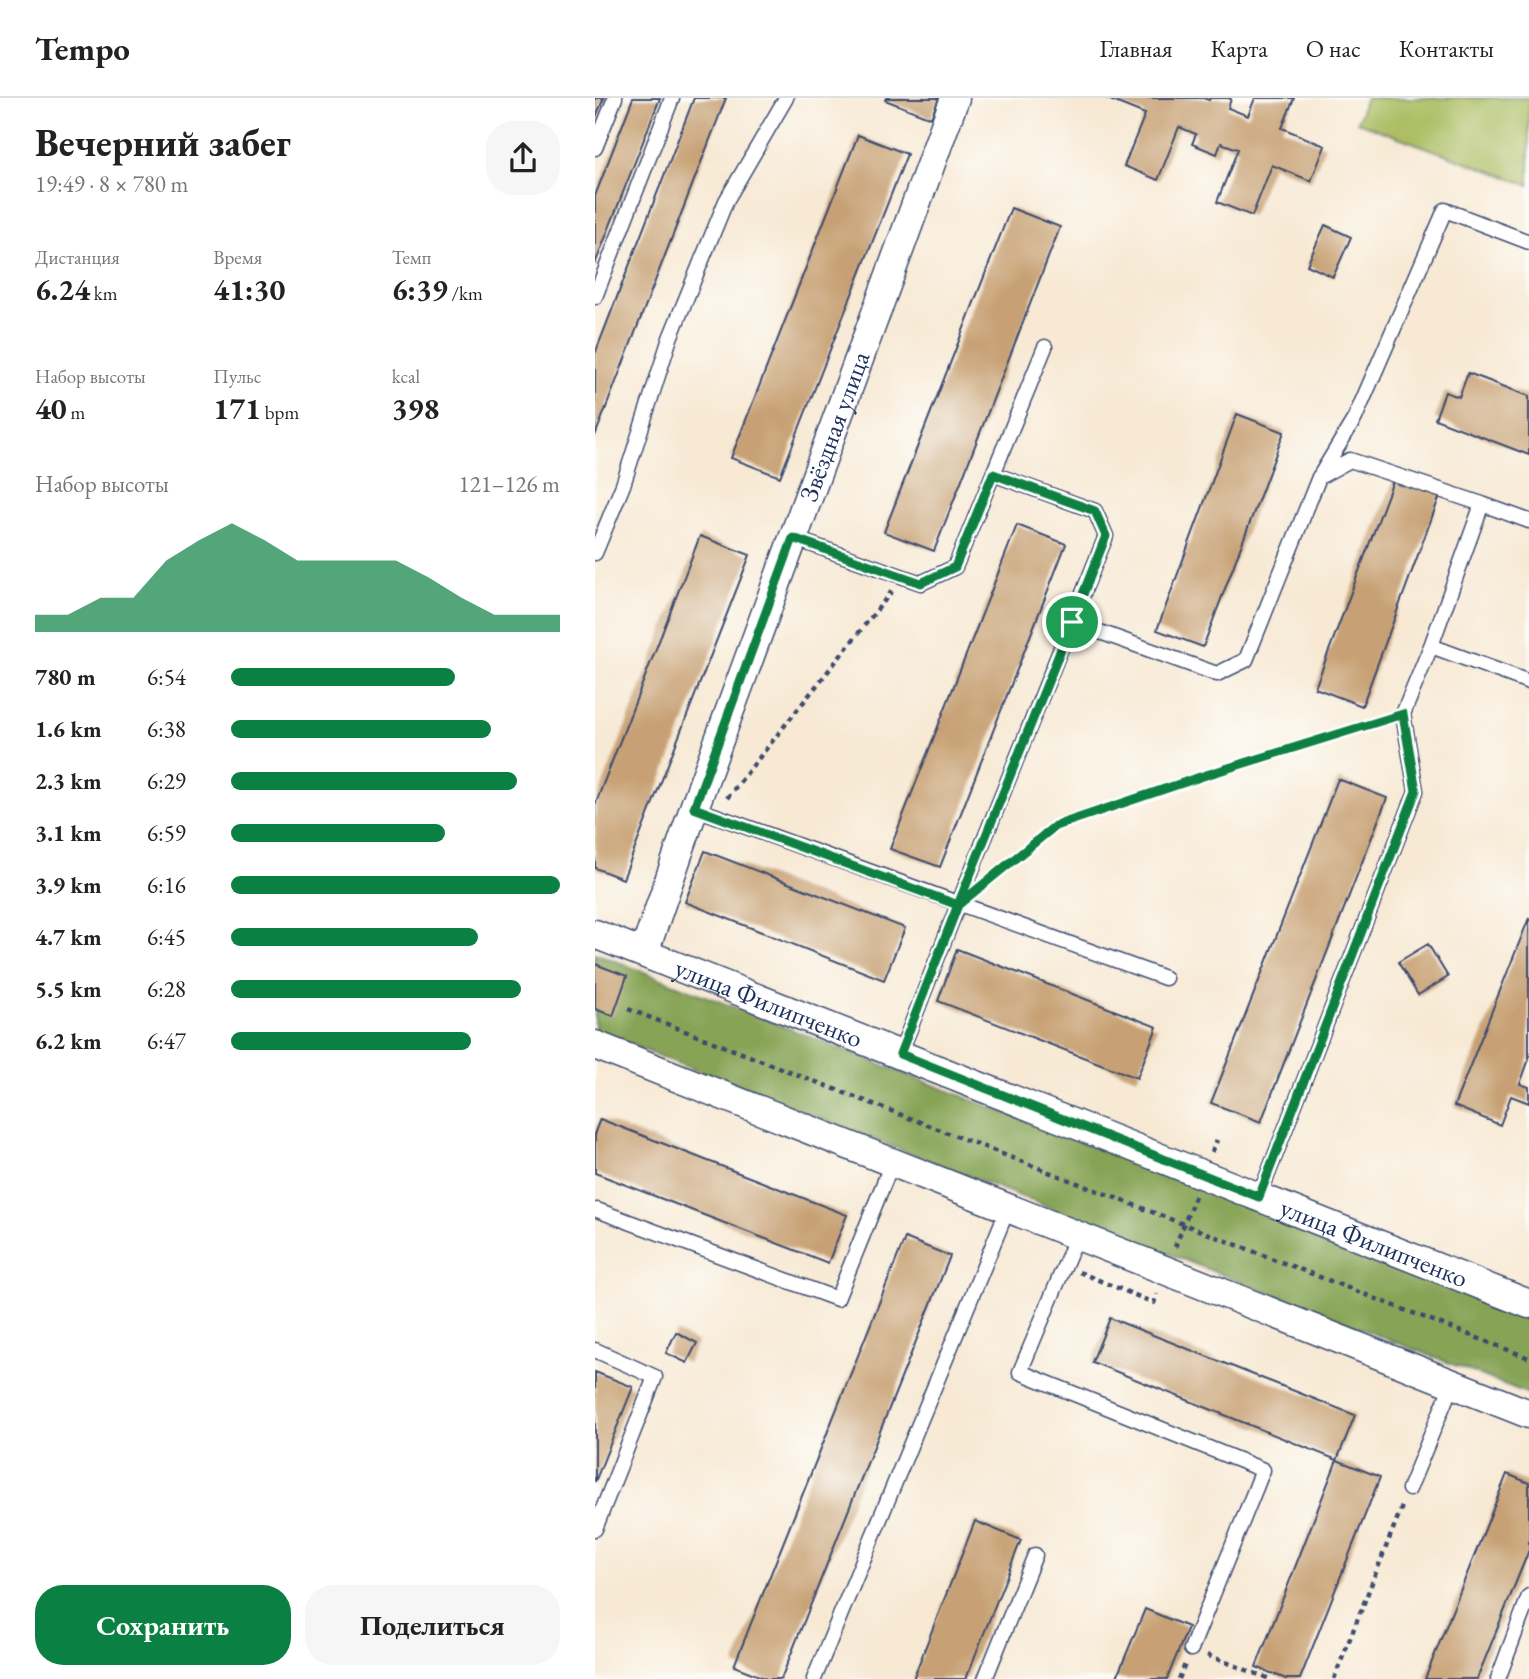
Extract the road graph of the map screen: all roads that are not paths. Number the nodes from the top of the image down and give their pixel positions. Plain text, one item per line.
1 (615, 98) edge
2 (672, 98) edge
3 (786, 98) edge
4 (955, 98) edge
5 (595, 148) edge
6 (1529, 242) edge
7 (595, 297) edge
8 (1045, 346) dead end
9 (993, 474) junction
10 (1319, 477) junction
11 (1482, 505) junction
12 (1529, 522) edge
13 (793, 538) junction
14 (595, 552) edge
15 (1072, 622) junction
16 (1431, 646) junction
17 (1529, 682) edge
18 (703, 812) junction
19 (958, 905) junction
20 (595, 934) edge
21 (644, 953) junction
22 (1165, 978) dead end
23 (597, 1052) edge
24 (900, 1054) junction
25 (892, 1163) junction
26 (1259, 1197) junction
27 (1008, 1208) junction
28 (597, 1210) edge
29 (1077, 1236) junction
30 (1529, 1304) edge
31 (595, 1350) edge
32 (1452, 1384) junction
33 (1529, 1415) edge
34 (1409, 1489) road end
35 (595, 1530) edge
36 (1035, 1555) dead end
37 (1529, 1596) edge
38 (1191, 1649) road end
39 (814, 1679) edge
40 (985, 1679) edge
41 (1498, 1679) edge

1 - 5 lane
2 - 7 lane
3 - 14 lane
4 - 13 street, Звёздная улица
6 - 10 lane
8 - 9 lane
9 - 13 lane
9 - 15 lane
10 - 11 lane
10 - 15 lane
11 - 12 lane
11 - 16 lane
13 - 18 street, Звёздная улица
15 - 19 lane
16 - 17 lane
16 - 26 lane
18 - 19 lane
18 - 21 street, Звёздная улица
19 - 22 lane
19 - 24 lane
20 - 21 street, улица Филипченко
21 - 24 street, улица Филипченко
23 - 25 street
24 - 26 street, улица Филипченко
25 - 27 street
25 - 28 lane
26 - 30 street, улица Филипченко
27 - 29 street
27 - 39 lane
29 - 32 street
29 - 38 lane
31 - 35 lane
32 - 33 street
32 - 34 lane
36 - 40 lane
37 - 41 lane

